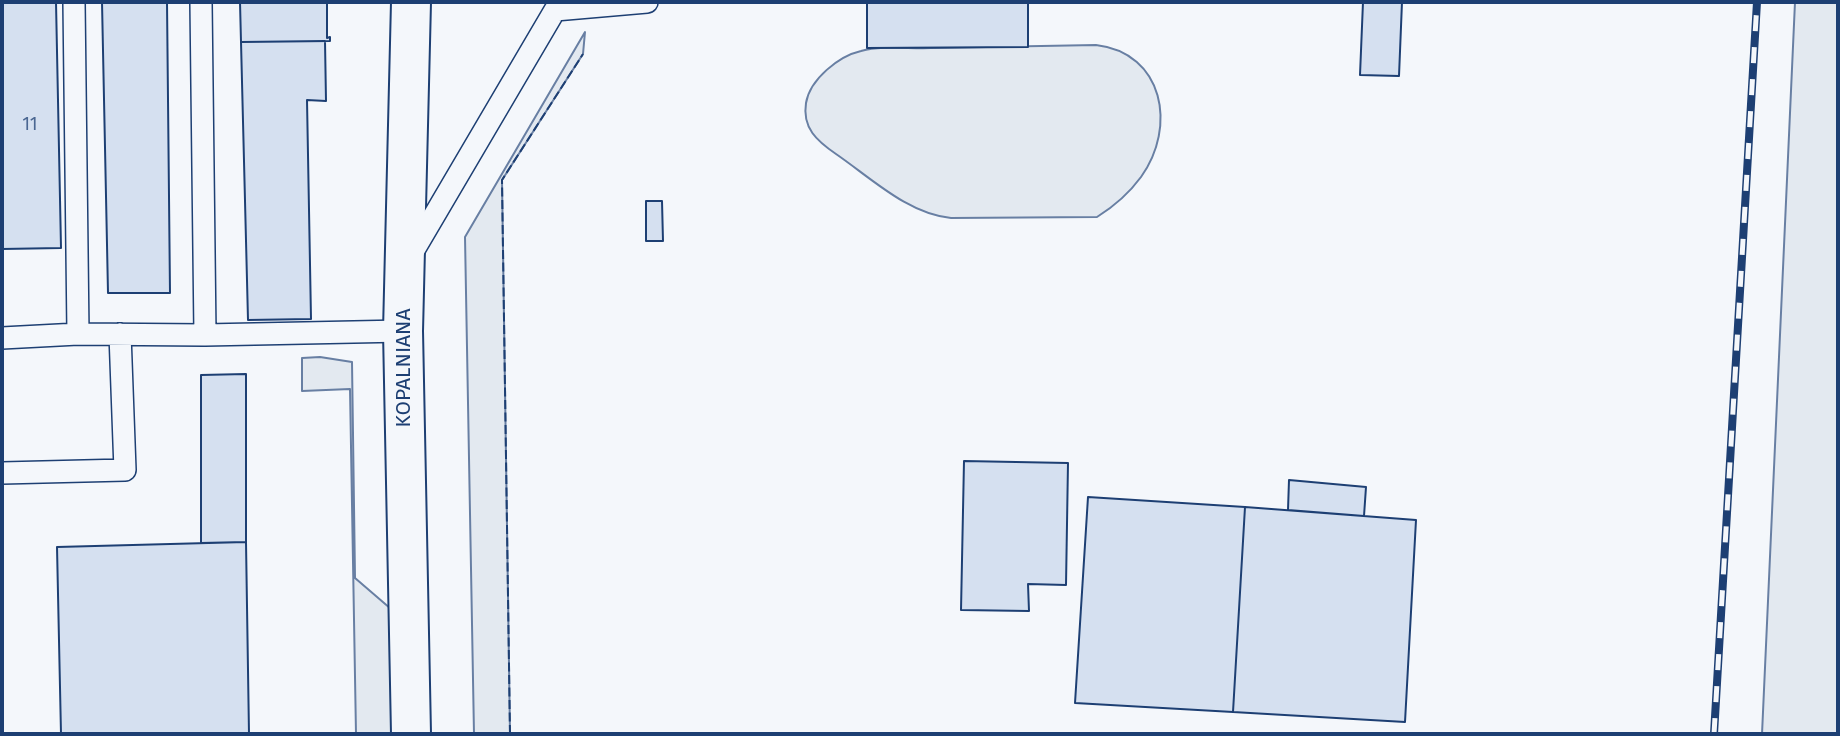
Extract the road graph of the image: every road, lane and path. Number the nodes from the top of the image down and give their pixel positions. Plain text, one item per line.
1 (74, 2) edge
2 (201, 2) edge
3 (411, 2) edge
4 (647, 2) edge
5 (405, 266) junction
6 (403, 331) junction
7 (78, 334) junction
8 (120, 334) junction
9 (205, 335) junction
10 (2, 338) edge
11 (2, 474) edge
12 (411, 734) edge

1 - 7 lane
2 - 9 lane
3 - 5 street, KOPALNIANA
4 - 5 lane
5 - 6 street, KOPALNIANA
6 - 9 lane
6 - 12 street, KOPALNIANA
7 - 8 lane
7 - 10 lane
8 - 9 lane
8 - 11 lane

